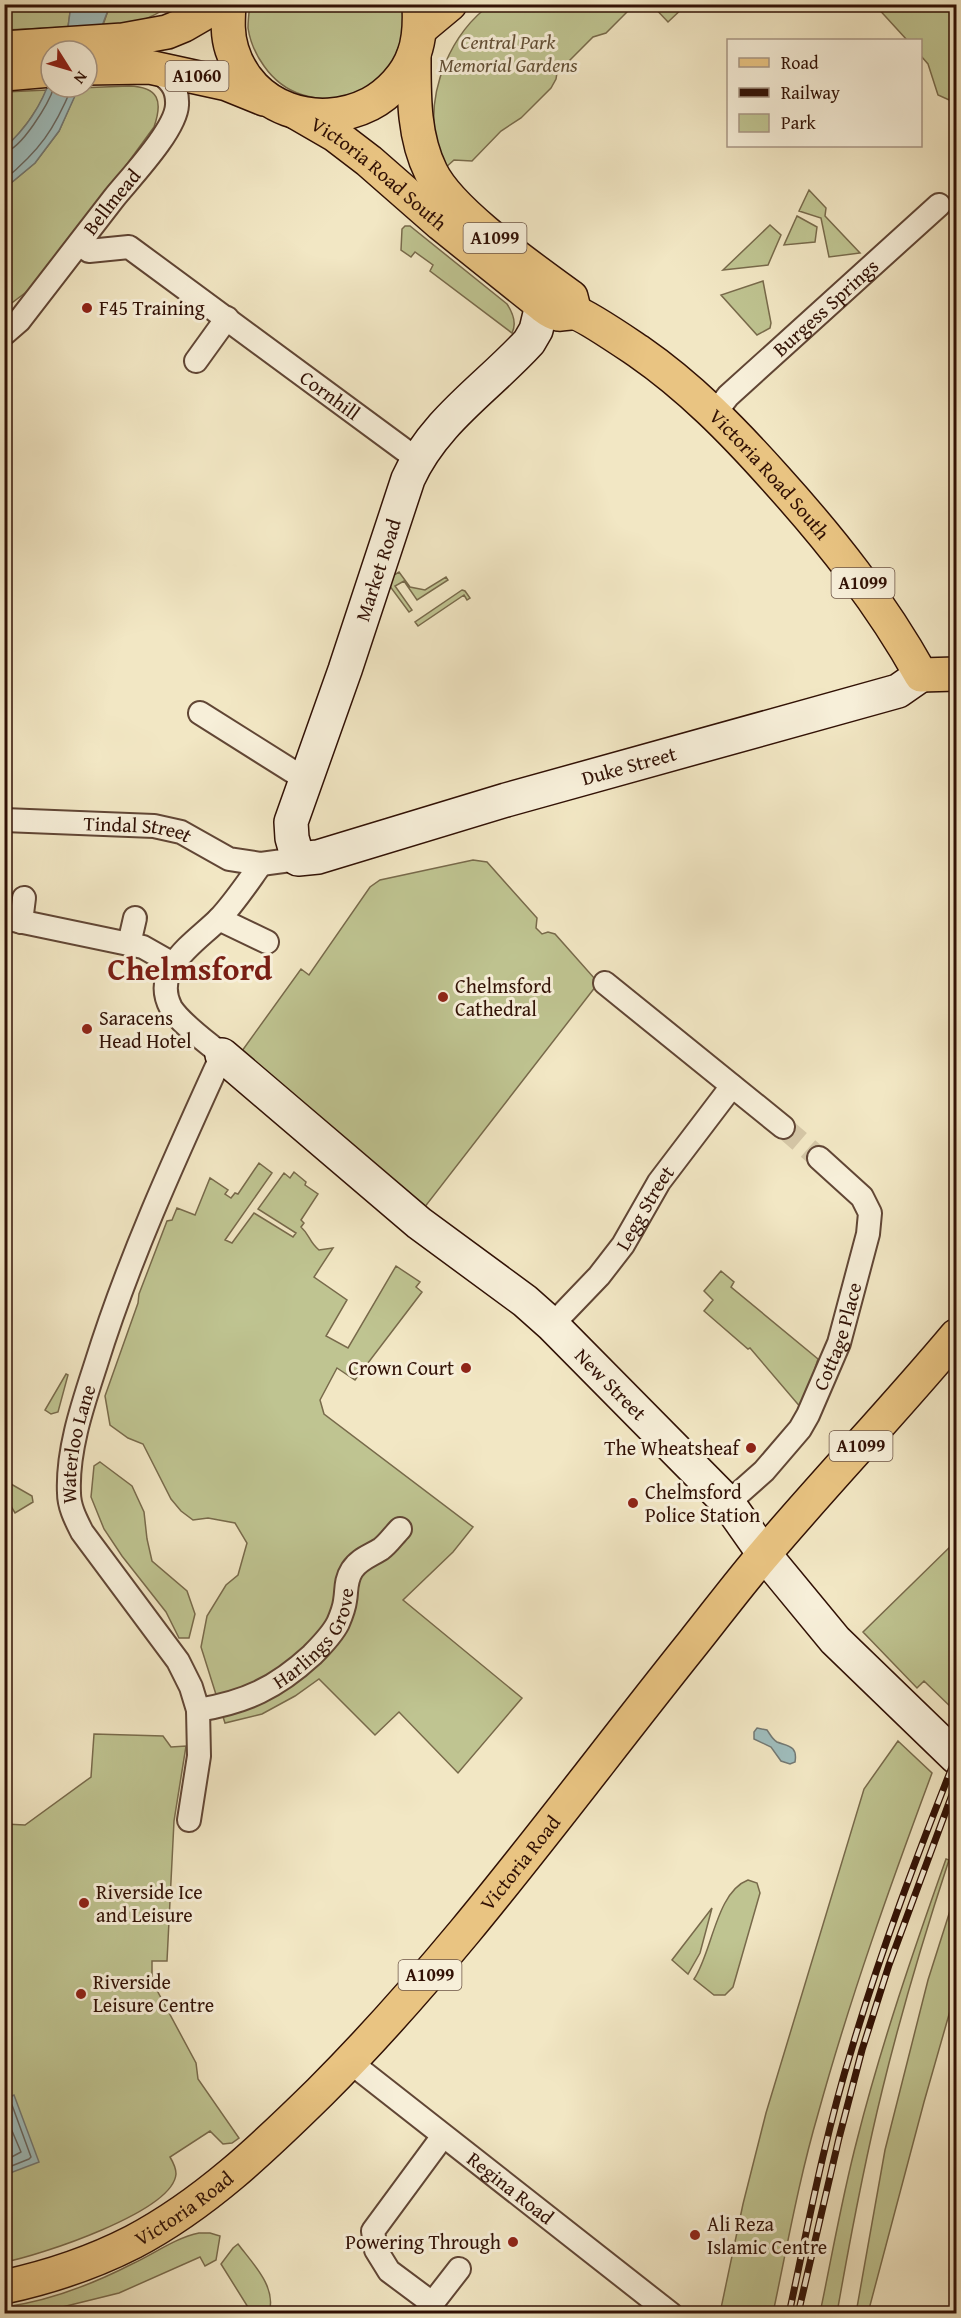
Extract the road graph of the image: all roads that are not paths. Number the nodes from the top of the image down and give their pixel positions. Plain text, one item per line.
1 (192, 4) edge
2 (212, 4) edge
3 (229, 4) edge
4 (450, 4) edge
5 (418, 29) edge
6 (4, 48) edge
7 (123, 56) edge
8 (33, 65) edge
9 (287, 109) junction
10 (939, 205) dead end
11 (80, 243) junction
12 (542, 305) junction
13 (575, 313) junction
14 (234, 323) junction
15 (4, 334) edge
16 (520, 352) junction
17 (196, 361) dead end
18 (715, 413) junction
19 (418, 460) junction
20 (957, 674) edge
21 (921, 675) junction
22 (200, 713) dead end
23 (307, 778) junction
24 (4, 820) edge
25 (298, 859) junction
26 (261, 864) junction
27 (24, 898) dead end
28 (135, 918) dead end
29 (219, 919) junction
30 (13, 920) edge
31 (267, 942) dead end
32 (129, 944) junction
33 (173, 964) junction
34 (605, 984) dead end
35 (222, 1055) junction
36 (732, 1086) junction
37 (783, 1127) tunnel mouth
38 (819, 1158) tunnel mouth
39 (552, 1325) junction
40 (957, 1336) edge
41 (728, 1503) junction
42 (400, 1529) dead end
43 (764, 1554) junction
44 (198, 1710) junction
45 (957, 1757) edge
46 (189, 1820) dead end
47 (350, 2062) junction
48 (443, 2136) junction
49 (459, 2269) dead end
50 (4, 2287) edge
51 (428, 2308) edge
52 (671, 2313) edge

1 - 7 main road, A1060
2 - 7 main road, A1060
3 - 9 main road, A1060
4 - 5 main road, A1060
5 - 9 main road, A1060
5 - 13 main road, Victoria Road South / A1099
6 - 8 main road, A1060
7 - 8 main road, A1060
7 - 9 main road, A1060
7 - 11 street, Bellmead
9 - 12 main road, Victoria Road South / A1099
10 - 18 street, Burgess Springs
11 - 14 street, Cornhill
11 - 15 street, Bellmead
12 - 13 main road, Victoria Road South / A1099
12 - 16 street, Market Road
13 - 16 street, Market Road
13 - 18 main road, Victoria Road South / A1099
14 - 17 street
14 - 19 street, Cornhill
16 - 19 street, Market Road
18 - 21 main road, Victoria Road South / A1099
19 - 23 street, Market Road
20 - 21 main road
21 - 25 street, Duke Street
22 - 23 street
23 - 25 street, Market Road
24 - 26 street, Tindal Street
25 - 26 street, Tindal Street
26 - 29 street
27 - 30 street
28 - 32 street
29 - 31 street
29 - 33 street
30 - 32 street
32 - 33 street
33 - 35 street
34 - 36 street
35 - 39 street, New Street
35 - 44 street, Waterloo Lane
36 - 37 street
36 - 39 street, Legg Street
38 - 41 street, Cottage Place
39 - 41 street, New Street
40 - 43 main road, Victoria Road / A1099
41 - 43 street, New Street
42 - 44 street, Harlings Grove
43 - 45 street, New Street
43 - 47 main road, Victoria Road / A1099
44 - 46 street, Waterloo Lane
47 - 48 street, Regina Road
47 - 50 main road, Victoria Road / A1099
48 - 51 street
48 - 52 street, Regina Road
49 - 51 street

